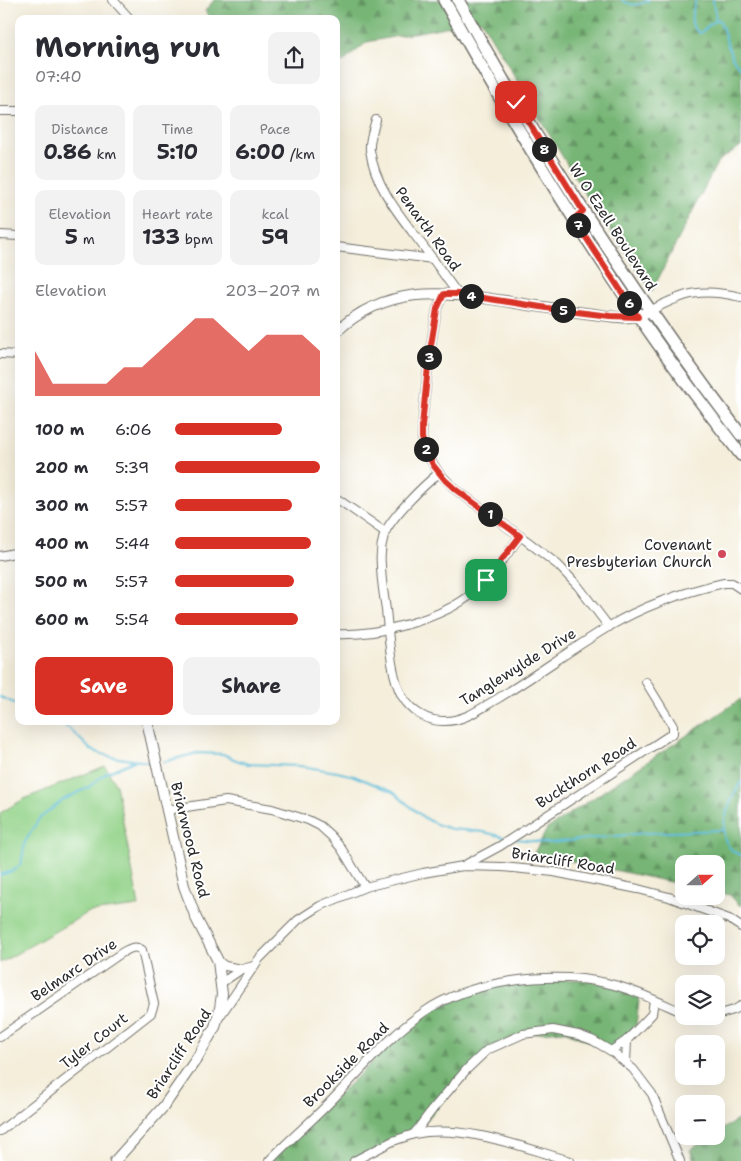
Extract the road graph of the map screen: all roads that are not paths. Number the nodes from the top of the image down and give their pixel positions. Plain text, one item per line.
1 (113, 0) edge
2 (445, 0) edge
3 (458, 0) edge
4 (126, 15) edge
5 (0, 110) edge
6 (15, 111) edge
7 (376, 120) dead end
8 (583, 211) junction
9 (574, 219) junction
10 (0, 235) edge
11 (15, 236) edge
12 (340, 247) edge
13 (433, 259) junction
14 (444, 294) junction
15 (458, 294) junction
16 (741, 297) edge
17 (650, 311) junction
18 (638, 317) junction
19 (340, 329) edge
20 (0, 354) edge
21 (15, 356) edge
22 (741, 435) edge
23 (741, 455) edge
24 (438, 473) junction
25 (340, 501) edge
26 (385, 532) junction
27 (520, 536) junction
28 (15, 553) edge
29 (0, 556) edge
30 (741, 589) edge
31 (609, 627) junction
32 (388, 629) junction
33 (340, 634) edge
34 (646, 682) dead end
35 (148, 725) edge
36 (166, 810) junction
37 (463, 866) junction
38 (365, 887) junction
39 (741, 927) edge
40 (140, 948) joint
41 (218, 961) junction
42 (254, 966) junction
43 (242, 969) junction
44 (243, 982) junction
45 (221, 983) junction
46 (654, 1000) junction
47 (741, 1006) edge
48 (672, 1008) junction
49 (675, 1009) edge
50 (725, 1013) edge
51 (652, 1014) junction
52 (218, 1020) junction
53 (0, 1037) edge
54 (627, 1040) junction
55 (611, 1051) junction
56 (626, 1063) junction
57 (0, 1131) edge
58 (414, 1134) junction
59 (115, 1161) edge
60 (268, 1161) edge
61 (354, 1161) edge
62 (570, 1161) edge
63 (680, 1161) edge

1 - 4 street
2 - 9 main road, W O Ezell Boulevard
3 - 8 main road, W O Ezell Boulevard
5 - 6 street
7 - 13 street, Penarth Road
8 - 9 main road
8 - 17 main road, W O Ezell Boulevard
9 - 18 main road, W O Ezell Boulevard
10 - 11 street
12 - 13 street
13 - 15 street, Penarth Road
14 - 15 street
14 - 19 street
14 - 24 street, Penarth Road
15 - 18 street
16 - 17 street
17 - 18 street
17 - 22 main road, W O Ezell Boulevard
18 - 23 main road, W O Ezell Boulevard
20 - 21 street
24 - 26 street, Tanglewylde Drive
24 - 27 street, Penarth Road
25 - 26 street
26 - 32 street, Tanglewylde Drive
27 - 31 street, Penarth Road
27 - 32 street
28 - 29 street
30 - 31 street, Tanglewylde Drive
31 - 32 street, Tanglewylde Drive
32 - 33 street
34 - 37 street, Buckthorn Road
35 - 36 street, Briarwood Road
36 - 38 street
36 - 41 street, Briarwood Road
37 - 38 street, Briarcliff Road
37 - 39 street, Briarcliff Road
38 - 42 street, Briarcliff Road
40 - 53 street, Belmarc Drive
40 - 57 street, Tyler Court
41 - 43 street
41 - 45 street, Briarwood Road
42 - 43 street
42 - 44 street, Briarcliff Road
43 - 45 street
44 - 45 street
44 - 52 street, Briarcliff Road
45 - 52 street, Briarwood Road
46 - 48 street, Brookside Road
46 - 51 street
46 - 60 street, Brookside Road
47 - 50 street
48 - 49 street
48 - 51 street
51 - 54 street
52 - 59 street, Briarcliff Road
54 - 55 street
54 - 56 street
55 - 56 street
55 - 58 street
56 - 63 street
58 - 61 street
58 - 62 street

